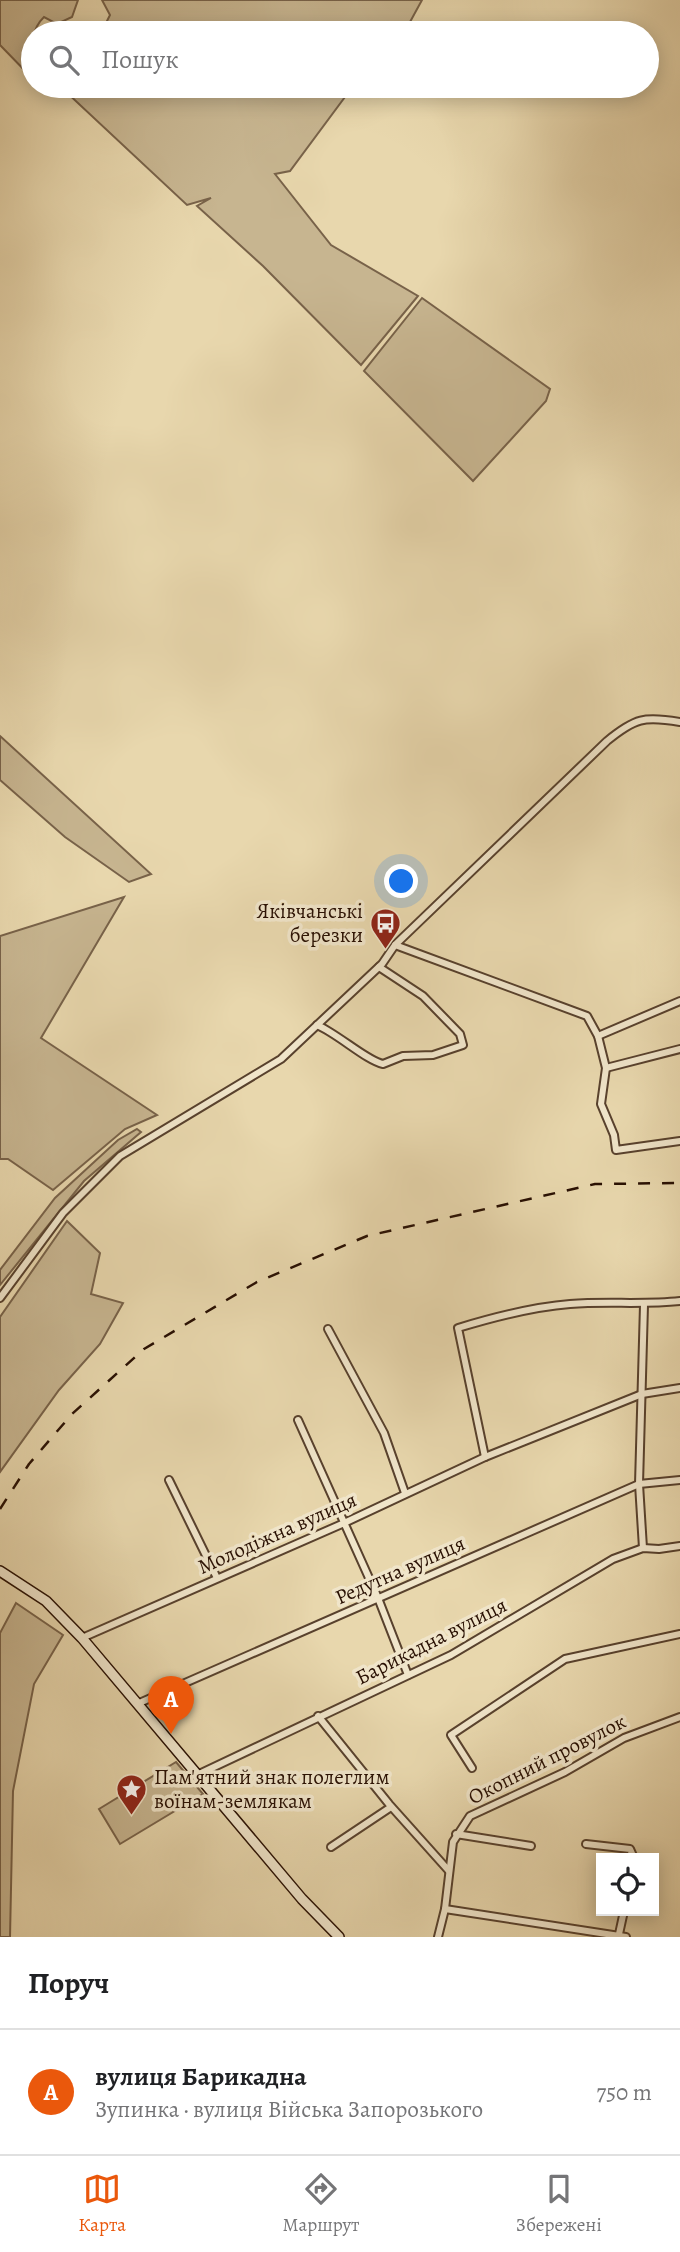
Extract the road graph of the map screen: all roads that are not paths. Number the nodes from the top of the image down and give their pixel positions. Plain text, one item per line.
1 (680, 722) edge
2 (395, 945) junction
3 (379, 967) junction
4 (680, 1001) edge
5 (317, 1025) junction
6 (598, 1036) junction
7 (680, 1049) edge
8 (606, 1068) junction
9 (680, 1142) edge
10 (0, 1297) edge
11 (680, 1301) edge
12 (644, 1305) junction
13 (328, 1329) dead end
14 (680, 1388) edge
15 (642, 1394) junction
16 (298, 1420) dead end
17 (485, 1457) junction
18 (169, 1480) dead end
19 (680, 1480) edge
20 (639, 1484) junction
21 (405, 1493) junction
22 (342, 1524) junction
23 (680, 1546) edge
24 (643, 1548) junction
25 (2, 1572) edge
26 (216, 1578) junction
27 (378, 1598) junction
28 (680, 1634) edge
29 (82, 1639) junction
30 (408, 1675) junction
31 (136, 1703) junction
32 (318, 1716) junction
33 (680, 1717) edge
34 (472, 1769) dead end
35 (197, 1775) junction
36 (391, 1807) junction
37 (456, 1834) junction
38 (586, 1844) dead end
39 (531, 1846) dead end
40 (331, 1847) dead end
41 (632, 1853) edge
42 (449, 1871) junction
43 (445, 1909) junction
44 (624, 1916) edge
45 (622, 1936) edge
46 (339, 1937) edge
47 (438, 1937) edge

1 - 2 street
2 - 3 street
2 - 6 street
3 - 5 street
3 - 5 street
4 - 6 street
5 - 10 street
6 - 8 street
7 - 8 street
8 - 9 street
11 - 12 street
12 - 15 street
12 - 17 street
13 - 21 street
14 - 15 street, Молодіжна вулиця
15 - 17 street, Молодіжна вулиця
15 - 20 street
16 - 22 street
17 - 21 street, Молодіжна вулиця
18 - 26 street
19 - 20 street, Редутна вулиця
20 - 24 street
20 - 27 street, Редутна вулиця
21 - 22 street, Молодіжна вулиця
22 - 26 street, Молодіжна вулиця
22 - 27 street
23 - 24 street, Барикадна вулиця
24 - 30 street, Барикадна вулиця
25 - 29 street
26 - 29 street, Молодіжна вулиця
27 - 30 street
27 - 31 street, Редутна вулиця
28 - 34 street
29 - 31 street
30 - 32 street, Барикадна вулиця
31 - 35 street
32 - 35 street, Барикадна вулиця
32 - 36 street
33 - 37 street, Окопний провулок
35 - 46 street
36 - 40 street
36 - 42 street
37 - 39 street
37 - 42 street, Окопний провулок
38 - 41 street
42 - 43 street, Окопний провулок
43 - 45 street
43 - 47 street, Окопний провулок
44 - 45 street

